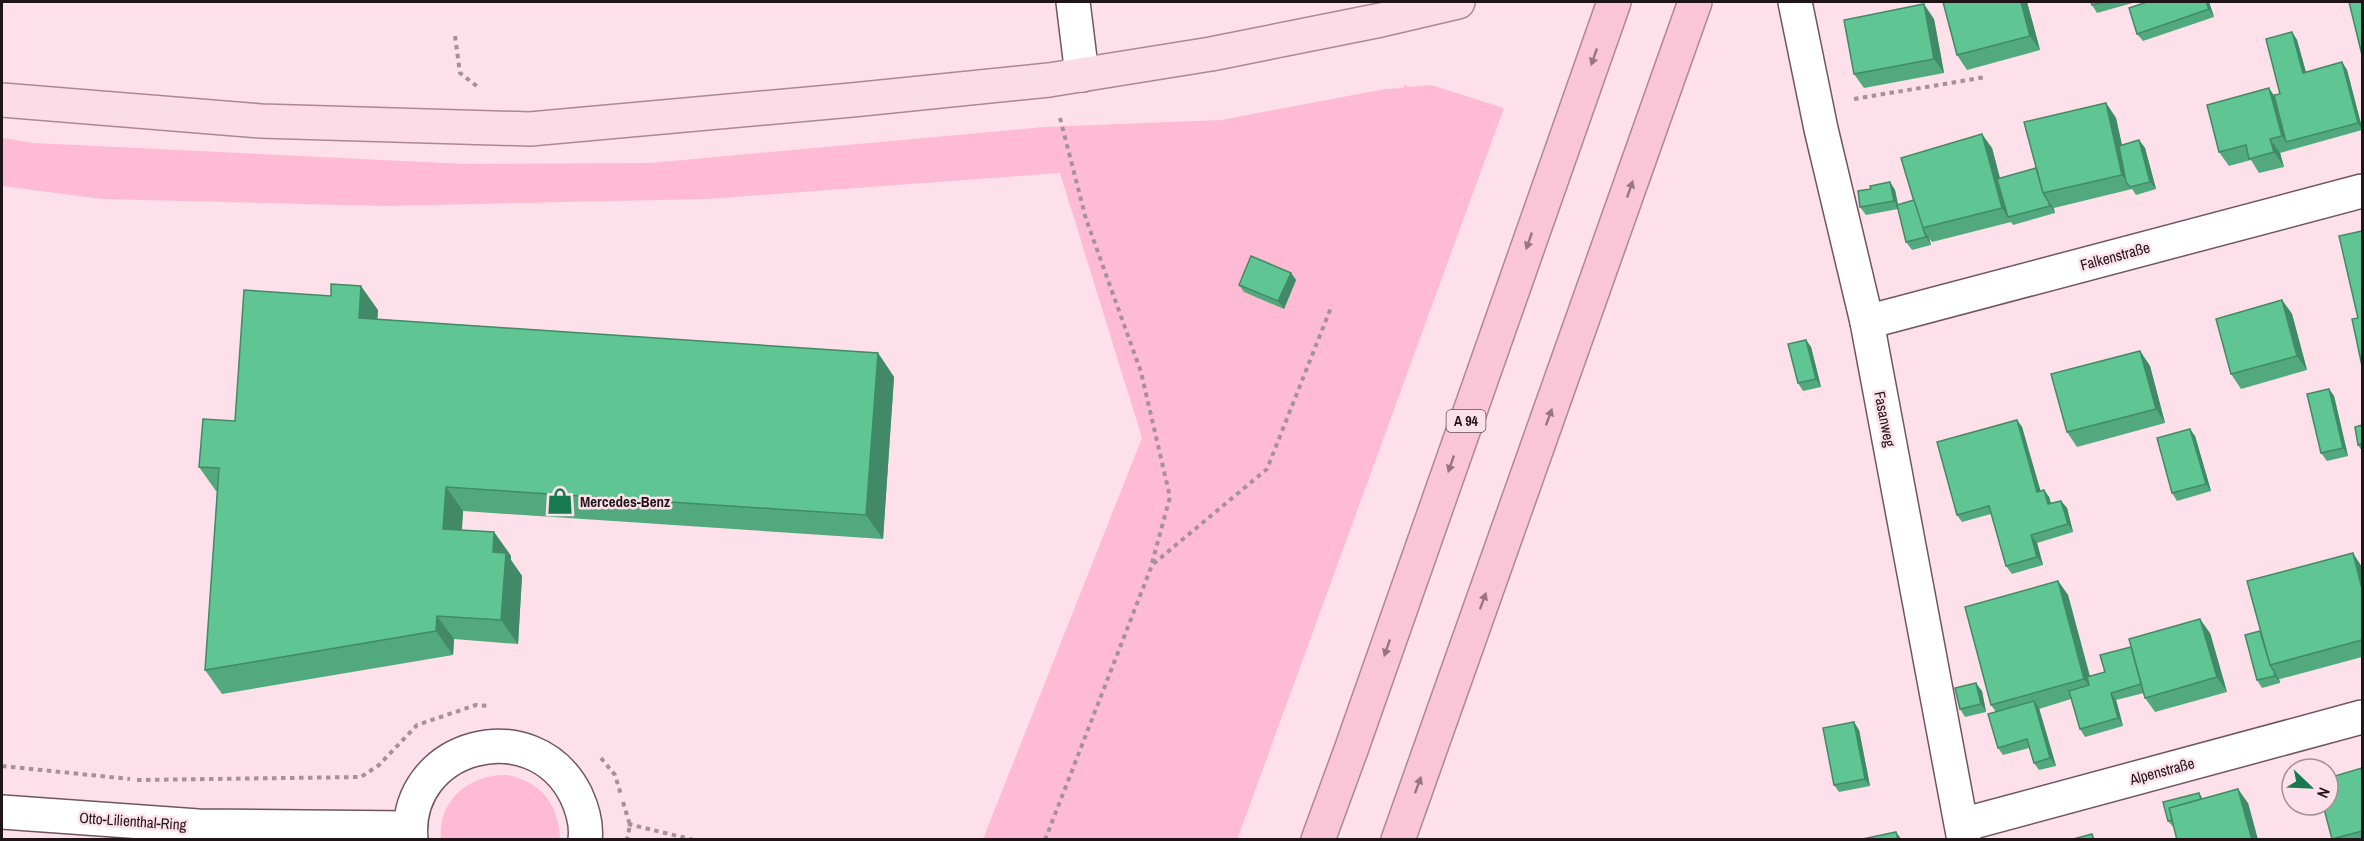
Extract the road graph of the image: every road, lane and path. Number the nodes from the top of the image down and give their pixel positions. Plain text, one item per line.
1 (1073, 2) edge
2 (1458, 2) edge
3 (1614, 2) edge
4 (1695, 2) edge
5 (1795, 2) edge
6 (455, 36) dead end
7 (460, 63) dead end
8 (1082, 75) junction
9 (1986, 77) dead end
10 (1049, 80) junction
11 (2, 100) edge
12 (1816, 105) junction
13 (2362, 191) edge
14 (1332, 305) dead end
15 (1866, 322) junction
16 (1152, 565) junction
17 (497, 707) dead end
18 (2362, 717) edge
19 (594, 751) dead end
20 (2, 766) edge
21 (581, 806) junction
22 (2, 812) edge
23 (630, 825) junction
24 (1963, 832) edge
25 (410, 834) edge
26 (585, 840) edge
27 (627, 840) edge
28 (694, 840) edge
29 (1045, 840) edge
30 (1318, 840) edge
31 (1398, 840) edge

1 - 8 street
2 - 8 main road
3 -> 30 highway, A 94
31 -> 4 highway
5 - 12 street, Fasanweg
6 - 7 path
8 - 10 main road
9 - 12 path
10 - 11 main road
10 - 16 path
12 - 15 street, Fasanweg
13 - 15 street, Falkenstraße
14 - 16 path
15 - 24 street, Fasanweg
16 - 29 path
17 - 20 path
18 - 24 street, Alpenstraße
19 - 23 path
21 - 23 path
21 - 25 street, Otto-Lilienthal-Ring
21 - 26 street, Otto-Lilienthal-Ring
22 - 25 street, Otto-Lilienthal-Ring
23 - 27 path
23 - 28 path

